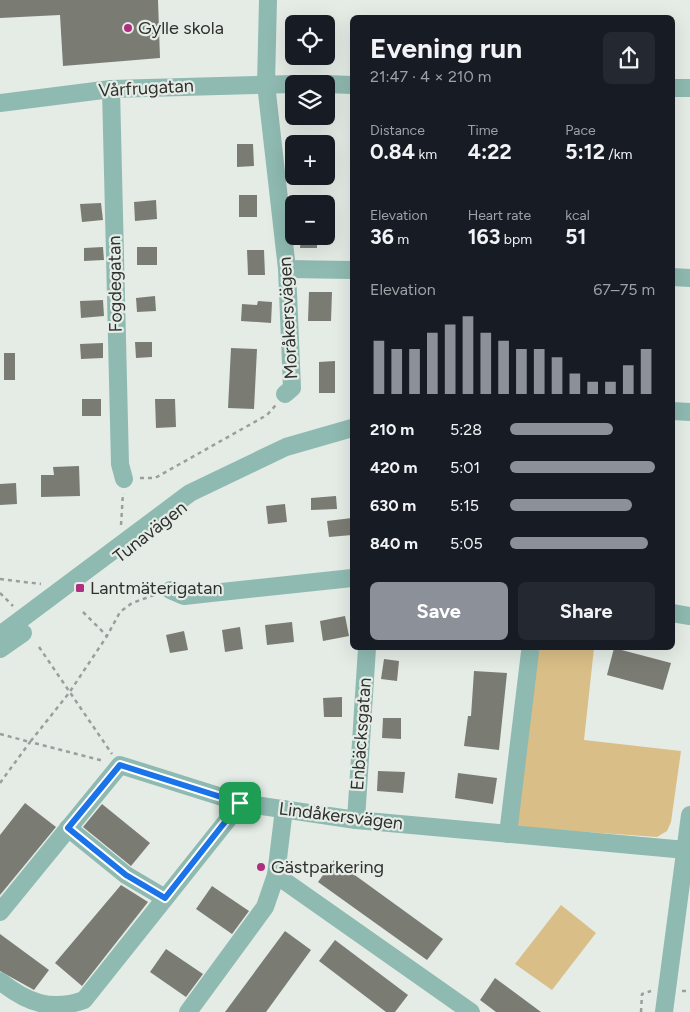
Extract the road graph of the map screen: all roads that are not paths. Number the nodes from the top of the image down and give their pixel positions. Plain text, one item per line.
1 (268, 0) edge
2 (266, 84) junction
3 (285, 84) edge
4 (335, 84) edge
5 (350, 85) edge
6 (111, 88) junction
7 (675, 88) edge
8 (690, 88) edge
9 (0, 104) edge
10 (287, 269) junction
11 (350, 270) edge
12 (675, 277) edge
13 (690, 278) edge
14 (285, 394) road end
15 (675, 411) edge
16 (690, 412) edge
17 (350, 429) edge
18 (286, 447) junction
19 (124, 478) road end
20 (350, 578) edge
21 (170, 590) road end
22 (675, 613) edge
23 (690, 616) edge
24 (0, 635) edge
25 (0, 649) edge
26 (366, 650) edge
27 (530, 652) dead end
28 (240, 803) junction
29 (284, 809) junction
30 (690, 816) edge
31 (356, 820) junction
32 (68, 828) junction
33 (508, 834) junction
34 (686, 850) junction
35 (276, 875) junction
36 (165, 898) junction
37 (0, 912) edge
38 (0, 981) edge
39 (188, 1012) edge
40 (471, 1012) edge
41 (664, 1012) edge

1 - 2 street, Moråkersvägen
2 - 3 street, Vårfrugatan
2 - 6 street, Vårfrugatan
2 - 10 street, Moråkersvägen
4 - 5 street
6 - 9 street, Vårfrugatan
6 - 19 street, Fogdegatan
7 - 8 street
10 - 11 street
10 - 14 street, Moråkersvägen
12 - 13 street
15 - 16 street
17 - 18 street, Tunavägen
18 - 24 street, Tunavägen
18 - 25 street, Tunavägen
20 - 21 street
22 - 23 street
26 - 31 street, Enbäcksgatan
27 - 33 street
28 - 29 street, Lindåkersvägen
28 - 32 street, Lindåkersvägen
28 - 36 street
29 - 31 street, Lindåkersvägen
29 - 35 street
30 - 34 street
31 - 33 street, Lindåkersvägen
32 - 36 street
32 - 37 street
33 - 34 street, Lindåkersvägen
34 - 41 street
35 - 39 street
35 - 40 street
36 - 38 street

